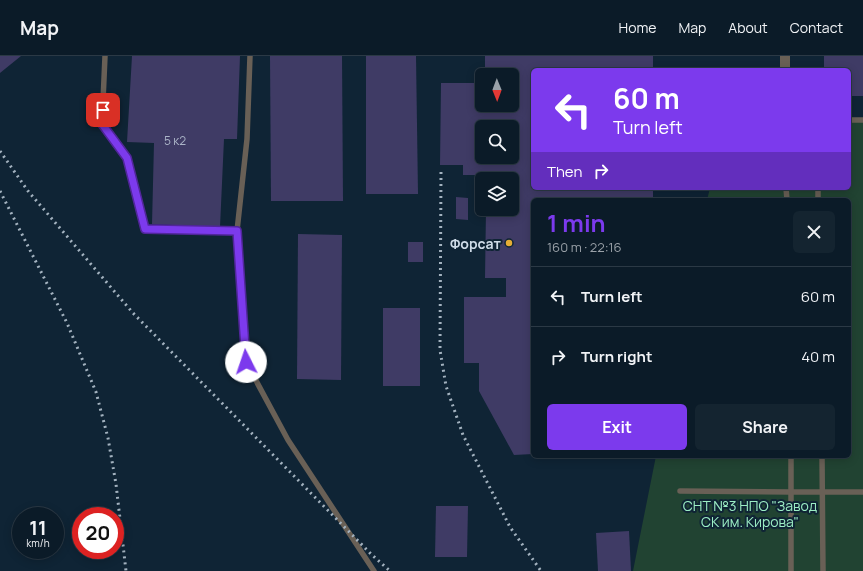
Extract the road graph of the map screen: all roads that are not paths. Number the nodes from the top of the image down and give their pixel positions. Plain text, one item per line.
1 (105, 56) edge
2 (250, 56) edge
3 (785, 56) edge
4 (785, 68) edge
5 (851, 120) edge
6 (863, 120) edge
7 (237, 231) junction
8 (791, 458) edge
9 (822, 458) edge
10 (680, 491) dead end
11 (791, 492) junction
12 (822, 492) junction
13 (863, 492) edge
14 (374, 571) edge
15 (791, 571) edge
16 (823, 571) edge

1 - 7 lane
2 - 7 lane
3 - 4 street
5 - 6 lane
7 - 14 lane
8 - 11 lane
9 - 12 lane
10 - 11 lane
11 - 12 lane
11 - 15 lane
12 - 13 lane
12 - 16 lane

